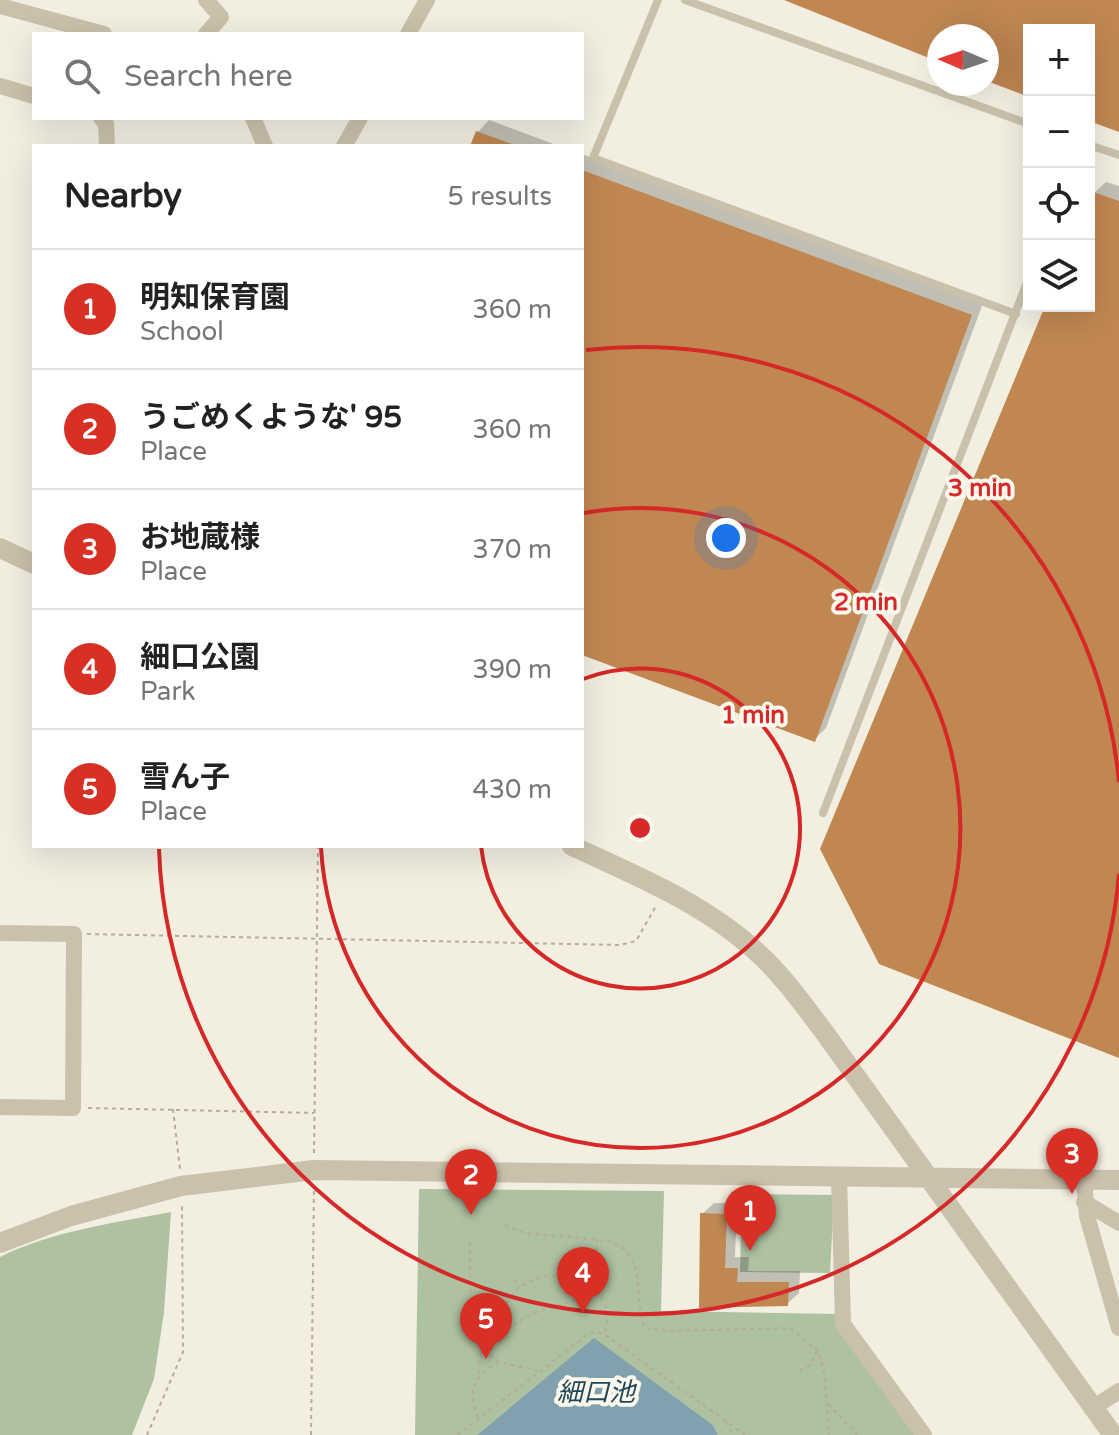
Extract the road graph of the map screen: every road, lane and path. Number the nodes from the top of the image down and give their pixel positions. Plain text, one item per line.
1 (206, 0) edge
2 (427, 0) edge
3 (658, 0) edge
4 (685, 0) edge
5 (0, 6) edge
6 (97, 32) edge
7 (208, 32) edge
8 (409, 32) edge
9 (0, 86) edge
10 (32, 95) edge
11 (103, 120) edge
12 (254, 120) edge
13 (359, 120) edge
14 (1023, 122) edge
15 (107, 144) edge
16 (264, 144) edge
17 (345, 144) edge
18 (1095, 147) edge
19 (1119, 155) edge
20 (1023, 294) edge
21 (1016, 314) junction
22 (0, 548) edge
23 (32, 563) edge
24 (823, 813) dead end
25 (318, 848) edge
26 (576, 848) edge
27 (665, 890) junction
28 (0, 933) edge
29 (74, 934) junction
30 (317, 937) junction
31 (0, 1107) edge
32 (73, 1108) junction
33 (173, 1109) junction
34 (315, 1113) junction
35 (314, 1170) junction
36 (839, 1176) junction
37 (928, 1177) junction
38 (1084, 1179) junction
39 (1119, 1180) edge
40 (181, 1186) junction
41 (1084, 1202) junction
42 (1119, 1223) edge
43 (505, 1225) dead end
44 (597, 1240) junction
45 (470, 1241) dead end
46 (0, 1243) edge
47 (514, 1279) dead end
48 (519, 1289) junction
49 (595, 1289) junction
50 (508, 1328) junction
51 (1119, 1328) edge
52 (604, 1334) junction
53 (479, 1345) junction
54 (481, 1351) junction
55 (818, 1351) junction
56 (500, 1362) junction
57 (799, 1370) dead end
58 (539, 1372) junction
59 (479, 1373) junction
60 (1119, 1391) edge
61 (828, 1404) junction
62 (1094, 1407) junction
63 (478, 1418) junction
64 (726, 1421) junction
65 (147, 1435) edge
66 (311, 1435) edge
67 (457, 1435) edge
68 (733, 1435) edge
69 (745, 1435) edge
70 (829, 1435) edge
71 (857, 1435) edge
72 (924, 1435) edge
73 (1113, 1435) edge

1 - 7 street
2 - 8 street
3 - 21 lane
4 - 14 lane
5 - 6 street
9 - 10 street
11 - 15 street
12 - 16 street
13 - 17 street
18 - 19 lane
20 - 21 lane
21 - 24 lane
22 - 23 street
25 - 30 path
26 - 27 street
27 - 30 path
27 - 37 street
28 - 29 street
29 - 30 path
29 - 32 street
30 - 34 path
31 - 32 street
32 - 33 path
33 - 34 path
33 - 40 path
34 - 35 path
35 - 36 street
35 - 40 street
35 - 66 path
36 - 37 street
36 - 72 street
37 - 38 street
37 - 62 street
38 - 39 street
38 - 41 street
40 - 46 street
40 - 65 path
41 - 42 street
41 - 51 street
43 - 44 path
44 - 49 path
44 - 55 path
45 - 53 path
47 - 48 path
48 - 49 path
48 - 50 path
49 - 50 path
49 - 52 path
50 - 53 path
52 - 58 path
52 - 64 path
53 - 54 path
54 - 56 path
54 - 59 path
55 - 57 path
55 - 61 path
56 - 58 path
56 - 59 path
58 - 63 path
59 - 63 path
60 - 62 street
61 - 70 path
61 - 71 path
62 - 73 street
63 - 67 path
64 - 68 path
64 - 69 path

